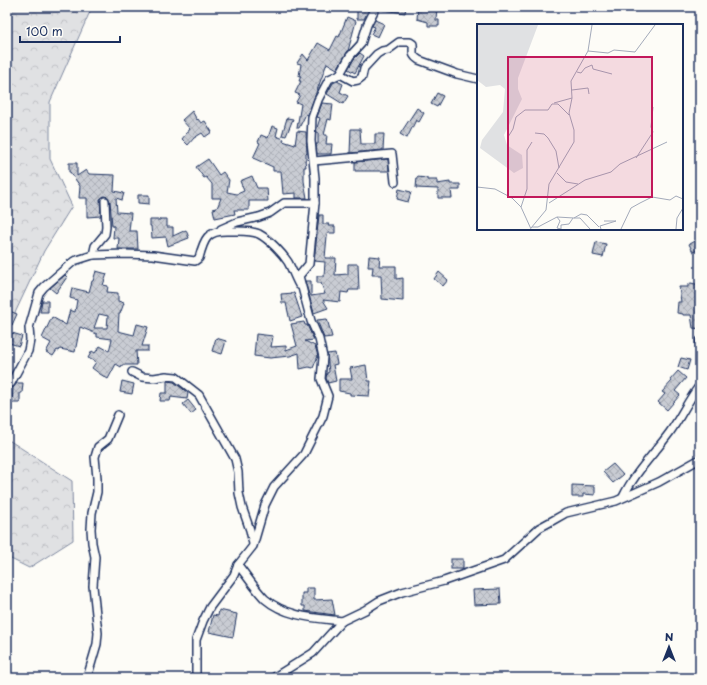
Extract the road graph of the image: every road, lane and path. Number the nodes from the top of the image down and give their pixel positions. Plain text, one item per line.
1 (376, 7) edge
2 (340, 74) junction
3 (477, 80) edge
4 (314, 161) junction
5 (395, 182) dead end
6 (105, 201) dead end
7 (315, 203) junction
8 (217, 230) junction
9 (93, 256) junction
10 (304, 296) junction
11 (700, 341) edge
12 (700, 349) edge
13 (132, 372) dead end
14 (700, 385) edge
15 (7, 386) edge
16 (118, 415) dead end
17 (700, 459) edge
18 (623, 497) junction
19 (253, 546) junction
20 (238, 565) junction
21 (342, 621) junction
22 (87, 678) edge
23 (196, 678) edge
24 (273, 678) edge

1 - 2 street
2 - 3 street
2 - 4 street
4 - 5 street
4 - 7 street
6 - 9 street
7 - 8 street
7 - 10 street
8 - 9 street
8 - 10 street
9 - 15 street
10 - 19 street
11 - 12 street
13 - 19 street
14 - 18 street
16 - 22 street
17 - 18 street
18 - 21 street
19 - 20 street
20 - 21 street
20 - 23 street
21 - 24 street

